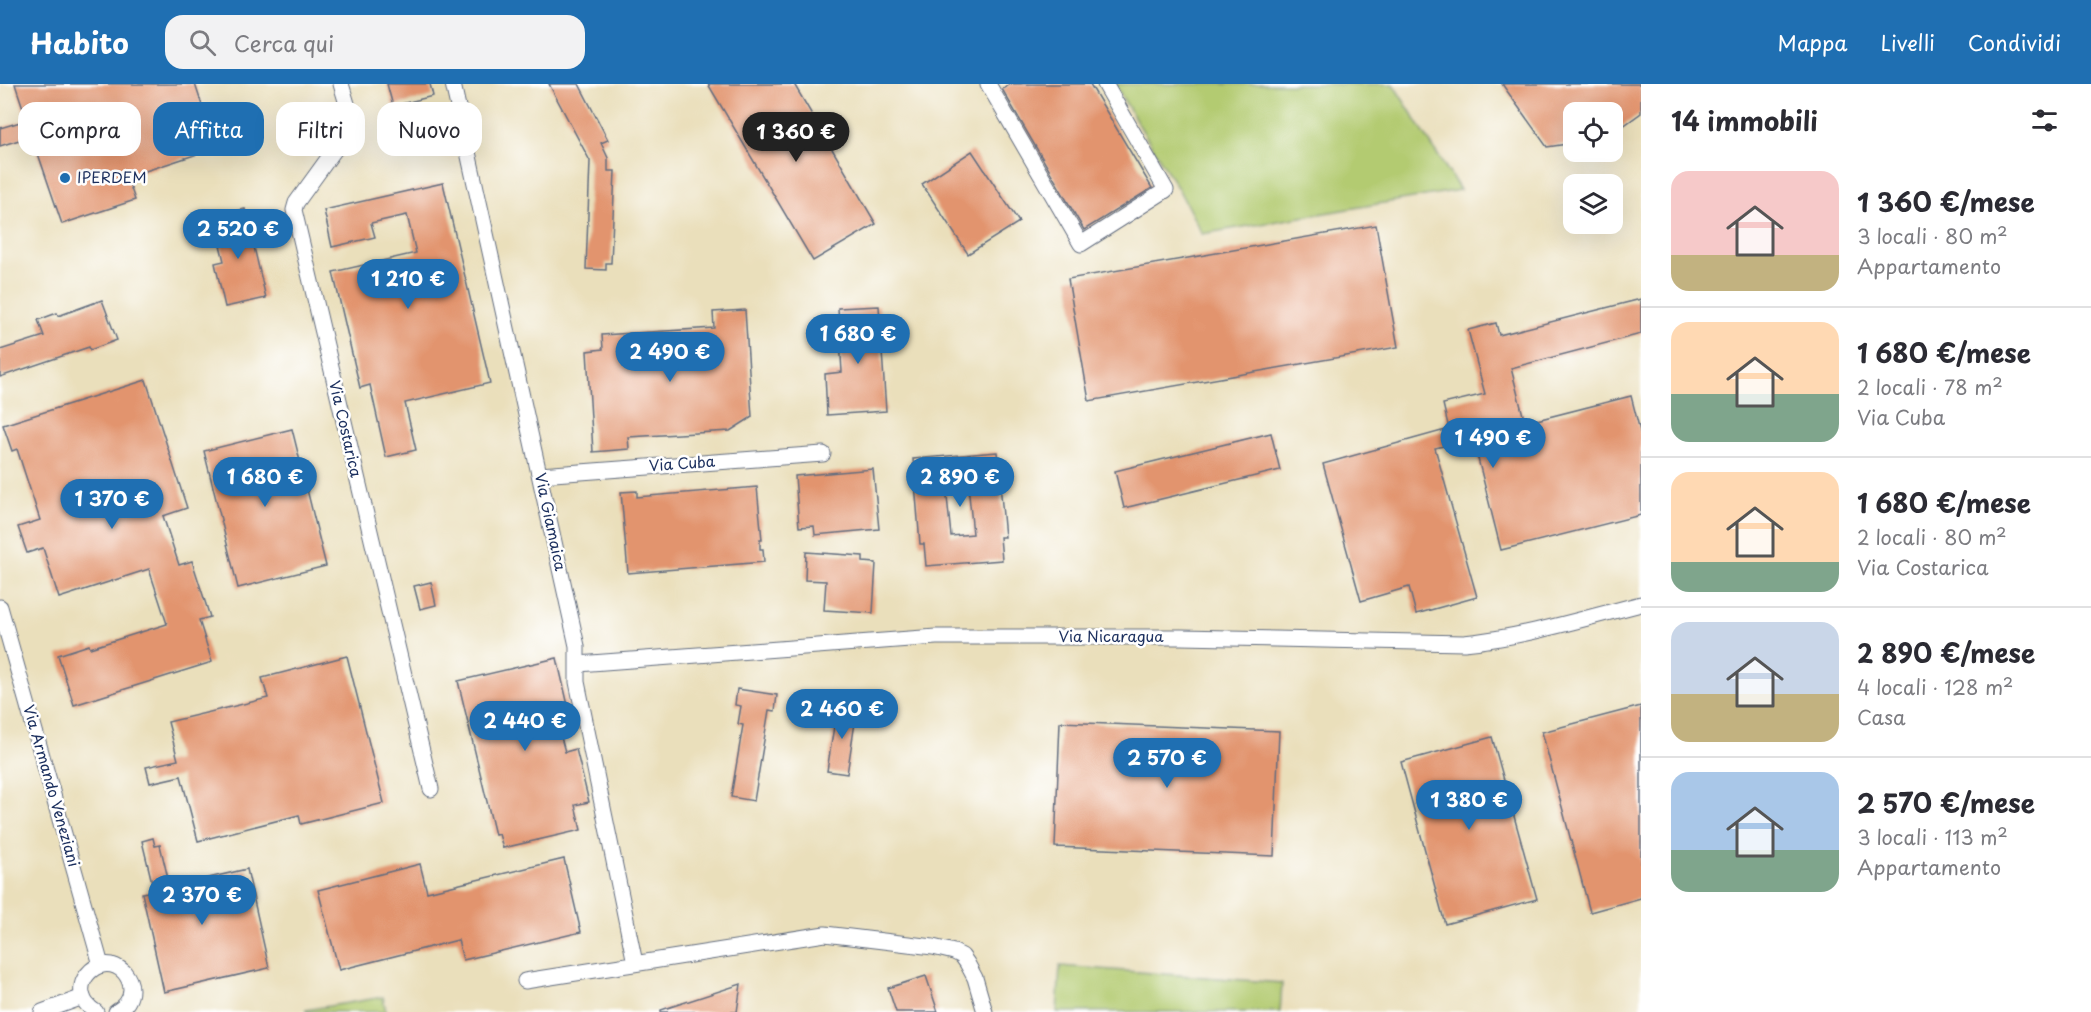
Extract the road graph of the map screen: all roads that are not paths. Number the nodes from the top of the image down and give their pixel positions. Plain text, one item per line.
1 (341, 84) edge
2 (453, 84) edge
3 (988, 84) edge
4 (1105, 84) edge
5 (824, 454) dead end
6 (540, 475) junction
7 (1641, 604) edge
8 (0, 607) edge
9 (578, 664) junction
10 (431, 789) dead end
11 (634, 963) junction
12 (101, 965) junction
13 (525, 981) dead end
14 (83, 997) junction
15 (42, 1012) edge
16 (96, 1012) edge
17 (117, 1012) edge
18 (985, 1012) edge

1 - 10 street, Via Costarica
2 - 6 street, Via Giamaica
3 - 4 street
5 - 6 street, Via Cuba
6 - 9 street, Via Giamaica
7 - 9 street, Via Nicaragua
8 - 12 street, Via Armando Veneziani
9 - 11 street, Via Giamaica
11 - 13 street
11 - 18 street
12 - 14 street
12 - 17 street
14 - 15 street
14 - 16 street

